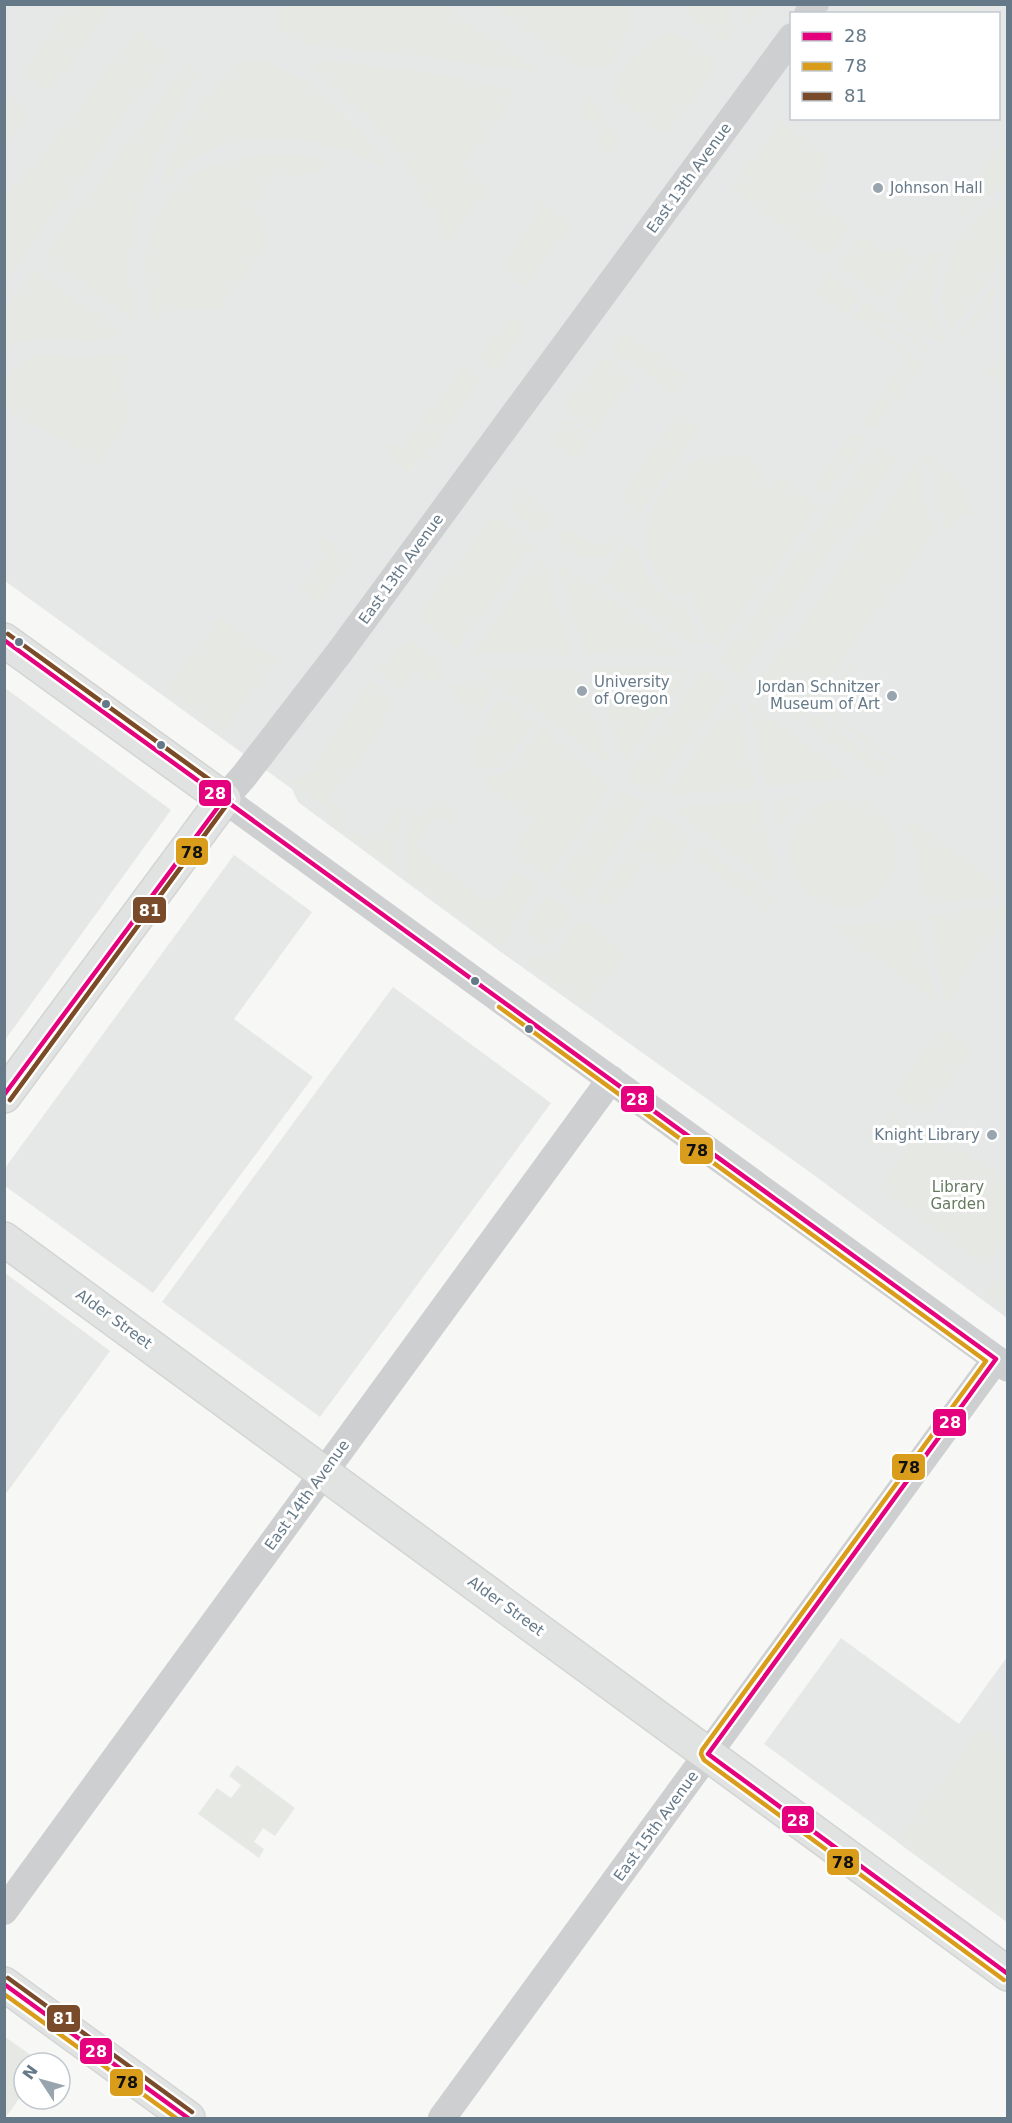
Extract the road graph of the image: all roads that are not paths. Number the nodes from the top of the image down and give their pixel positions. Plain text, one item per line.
1 (790, 40) edge
2 (4, 640) edge
3 (224, 799) junction
4 (611, 1080) junction
5 (4, 1096) edge
6 (4, 1239) edge
7 (1002, 1363) edge
8 (323, 1473) junction
9 (708, 1754) junction
10 (4, 1911) edge
11 (1008, 1974) edge
12 (4, 1984) edge
13 (188, 2118) edge
14 (442, 2118) edge

1 - 3 street, East 13th Avenue
2 - 3 street
3 - 4 street
3 - 5 street, East 13th Avenue
4 - 7 street
4 - 8 street, East 14th Avenue
6 - 8 street, Alder Street
7 - 9 street, East 15th Avenue
8 - 9 street, Alder Street
8 - 10 street, East 14th Avenue
9 - 11 street, Alder Street
9 - 14 street, East 15th Avenue
12 - 13 street

